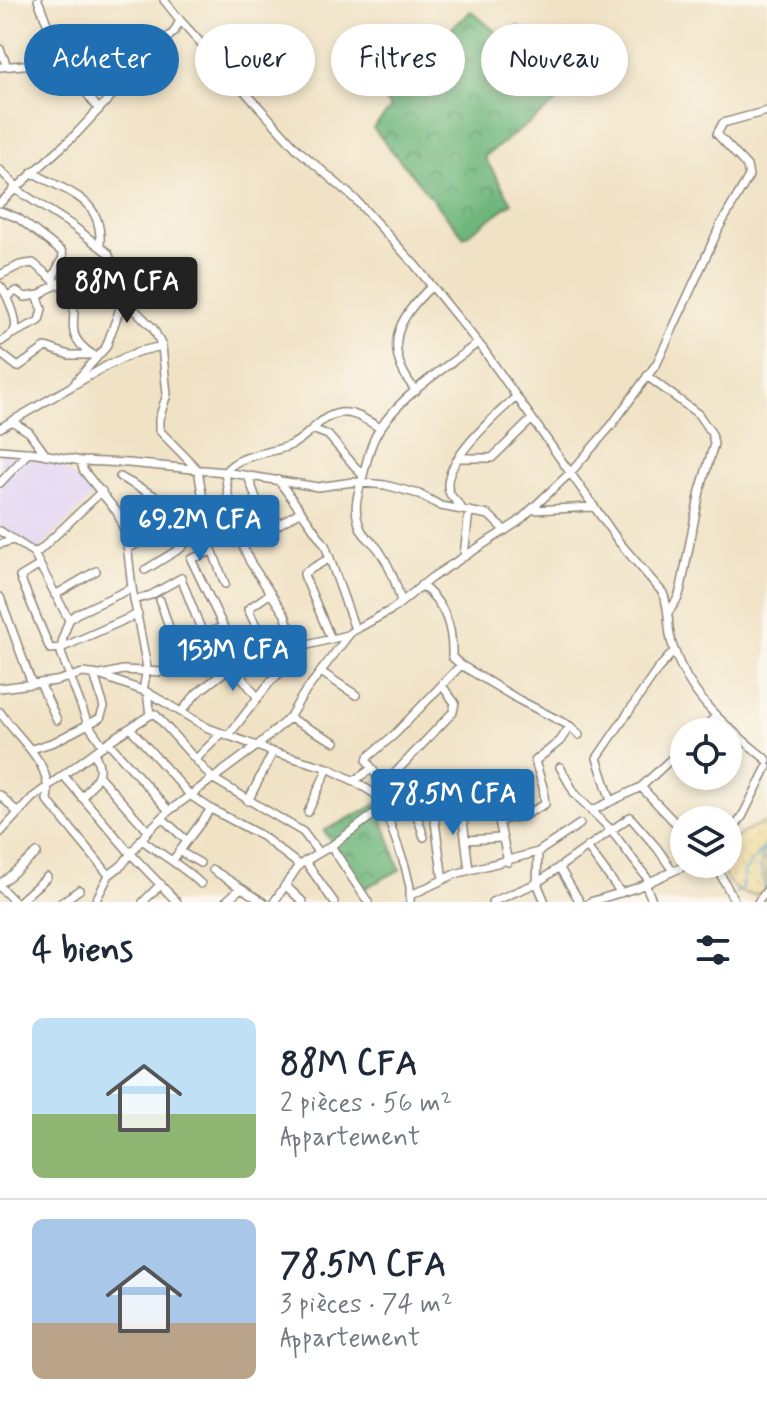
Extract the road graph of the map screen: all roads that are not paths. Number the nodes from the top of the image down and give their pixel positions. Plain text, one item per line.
1 (38, 0) edge
2 (164, 0) edge
3 (180, 20) junction
4 (47, 24) edge
5 (0, 49) edge
6 (24, 65) edge
7 (4, 67) edge
8 (89, 96) edge
9 (99, 110) junction
10 (767, 111) edge
11 (0, 170) edge
12 (32, 172) junction
13 (15, 187) junction
14 (0, 203) edge
15 (0, 211) edge
16 (100, 245) junction
17 (0, 275) edge
18 (56, 281) junction
19 (0, 286) edge
20 (432, 286) junction
21 (40, 295) junction
22 (125, 295) junction
23 (8, 296) junction
24 (12, 334) junction
25 (0, 342) edge
26 (478, 343) junction
27 (162, 346) junction
28 (0, 353) edge
29 (96, 355) junction
30 (647, 376) junction
31 (66, 391) junction
32 (416, 391) junction
33 (516, 397) junction
34 (532, 419) junction
35 (13, 422) junction
36 (0, 428) edge
37 (380, 428) junction
38 (312, 429) junction
39 (0, 450) edge
40 (29, 452) junction
41 (46, 455) junction
42 (458, 458) junction
43 (81, 461) junction
44 (198, 470) junction
45 (225, 472) junction
46 (571, 472) junction
47 (4, 473) edge
48 (248, 476) junction
49 (120, 477) dead end
50 (278, 480) junction
51 (362, 480) junction
52 (0, 483) edge
53 (102, 491) junction
54 (593, 507) junction
55 (204, 510) junction
56 (466, 510) junction
57 (534, 510) junction
58 (301, 511) junction
59 (183, 517) junction
60 (0, 531) edge
61 (205, 531) junction
62 (505, 531) junction
63 (13, 540) junction
64 (0, 544) edge
65 (128, 549) junction
66 (212, 551) junction
67 (33, 552) junction
68 (464, 556) junction
69 (330, 558) junction
70 (40, 565) junction
71 (145, 570) dead end
72 (96, 571) dead end
73 (225, 584) dead end
74 (421, 585) junction
75 (132, 588) junction
76 (271, 593) junction
77 (55, 595) junction
78 (0, 597) edge
79 (134, 600) junction
80 (160, 600) dead end
81 (401, 601) junction
82 (670, 610) junction
83 (138, 614) junction
84 (69, 620) junction
85 (223, 626) junction
86 (352, 632) junction
87 (202, 637) junction
88 (331, 639) junction
89 (61, 648) junction
90 (297, 648) junction
91 (674, 651) junction
92 (270, 655) junction
93 (244, 663) junction
94 (461, 665) junction
95 (231, 668) junction
96 (183, 670) junction
97 (217, 670) junction
98 (147, 671) junction
99 (321, 672) junction
100 (96, 674) junction
101 (71, 676) junction
102 (36, 684) junction
103 (443, 687) junction
104 (0, 688) edge
105 (145, 692) junction
106 (356, 695) dead end
107 (258, 698) junction
108 (0, 712) edge
109 (181, 712) junction
110 (150, 715) junction
111 (715, 717) joint
112 (289, 718) junction
113 (57, 720) dead end
114 (88, 724) junction
115 (570, 726) junction
116 (130, 728) junction
117 (225, 734) junction
118 (579, 735) dead end
119 (335, 742) dead end
120 (106, 744) junction
121 (257, 746) junction
122 (32, 749) junction
123 (273, 752) junction
124 (94, 753) junction
125 (196, 759) junction
126 (670, 760) edge
127 (767, 760) edge
128 (560, 767) dead end
129 (767, 767) edge
130 (328, 768) junction
131 (371, 769) junction
132 (396, 772) junction
133 (63, 775) junction
134 (99, 776) junction
135 (212, 778) junction
136 (354, 781) junction
137 (49, 784) junction
138 (382, 784) junction
139 (641, 787) junction
140 (487, 790) dead end
141 (375, 794) junction
142 (0, 795) edge
143 (190, 795) junction
144 (460, 796) dead end
145 (82, 798) junction
146 (248, 801) junction
147 (611, 801) junction
148 (384, 807) junction
149 (414, 807) junction
150 (211, 809) junction
151 (169, 811) junction
152 (591, 811) junction
153 (17, 812) junction
154 (308, 812) dead end
155 (670, 817) edge
156 (742, 817) edge
157 (162, 818) junction
158 (387, 819) junction
159 (499, 821) junction
160 (580, 824) dead end
161 (611, 830) junction
162 (148, 831) junction
163 (0, 833) edge
164 (424, 837) dead end
165 (501, 838) junction
166 (141, 839) junction
167 (186, 840) junction
168 (466, 840) junction
169 (331, 846) junction
170 (587, 847) junction
171 (179, 851) junction
172 (318, 852) junction
173 (538, 852) junction
174 (37, 853) dead end
175 (130, 853) junction
176 (173, 860) junction
177 (508, 862) junction
178 (200, 863) dead end
179 (302, 863) junction
180 (670, 866) edge
181 (559, 867) junction
182 (213, 870) dead end
183 (469, 870) junction
184 (670, 872) edge
185 (109, 875) junction
186 (47, 877) dead end
187 (722, 878) edge
188 (443, 880) junction
189 (537, 883) junction
190 (647, 883) junction
191 (161, 884) junction
192 (201, 884) dead end
193 (285, 885) junction
194 (0, 886) edge
195 (241, 888) junction
196 (79, 890) dead end
197 (767, 890) edge
198 (621, 893) junction
199 (410, 898) edge
200 (17, 902) edge
201 (62, 902) edge
202 (95, 902) edge
203 (143, 902) edge
204 (177, 902) edge
205 (227, 902) edge
206 (263, 902) edge
207 (274, 902) edge
208 (303, 902) edge
209 (334, 902) edge
210 (368, 902) edge
211 (492, 902) edge
212 (545, 902) edge
213 (580, 902) edge
214 (590, 902) edge
215 (653, 902) edge
216 (735, 902) edge
217 (758, 902) edge

1 - 4 street
2 - 3 street
3 - 9 street
3 - 20 street
5 - 7 street
6 - 7 street
8 - 9 street
9 - 12 street
10 - 30 street
11 - 13 street
12 - 13 street
12 - 16 street
13 - 14 street
13 - 16 street
15 - 18 street
16 - 22 street
17 - 18 street
18 - 21 street
18 - 29 street
19 - 23 street
20 - 26 street
20 - 32 street
21 - 23 street
21 - 24 street
22 - 27 street
22 - 29 street
23 - 24 street
24 - 25 street
26 - 32 street
26 - 33 street
27 - 31 street
27 - 44 street
28 - 29 street
29 - 31 street
30 - 46 street
30 - 82 street
31 - 35 street
32 - 37 street
33 - 34 street
33 - 42 street
34 - 42 street
34 - 46 street
35 - 36 street
35 - 41 street
37 - 38 street
37 - 51 street
38 - 45 street
38 - 51 street
39 - 40 street
40 - 41 street
40 - 47 street
41 - 43 street
42 - 56 street
43 - 44 street
43 - 53 street
44 - 45 street
44 - 55 street
45 - 48 street
45 - 76 street
46 - 54 street
46 - 57 street
47 - 52 street
48 - 50 street
48 - 58 street
49 - 59 street
50 - 51 street
50 - 58 street
51 - 56 street
51 - 81 street
53 - 65 street
53 - 67 street
54 - 57 street
54 - 82 street
55 - 59 street
55 - 61 street
56 - 62 street
56 - 68 street
57 - 62 street
58 - 69 street
59 - 65 street
60 - 63 street
61 - 66 street
61 - 71 street
62 - 68 street
63 - 64 street
63 - 67 street
65 - 75 street
66 - 73 street
66 - 85 street
67 - 70 street
68 - 74 street
69 - 86 street
69 - 88 street
70 - 77 street
70 - 89 street
72 - 77 street
74 - 81 street
74 - 94 street
75 - 79 street
75 - 84 street
76 - 90 street
76 - 92 street
77 - 84 street
78 - 102 street
79 - 83 street
79 - 87 street
80 - 96 street
81 - 86 street
82 - 91 street
83 - 89 street
83 - 98 street
84 - 89 street
85 - 87 street
85 - 93 street
86 - 88 street
86 - 99 street
87 - 97 street
88 - 90 street
89 - 101 street
90 - 92 street
90 - 107 street
91 - 111 street
91 - 147 street
92 - 93 street
93 - 95 street
94 - 103 street
94 - 115 street
95 - 97 street
95 - 107 street
95 - 109 street
96 - 97 street
96 - 98 street
98 - 100 street
98 - 105 street
99 - 106 street
99 - 112 street
100 - 101 street
100 - 105 street
100 - 114 street
101 - 102 street
101 - 114 street
102 - 104 street
102 - 113 street
103 - 131 street
103 - 132 street
105 - 109 street
105 - 110 street
107 - 117 street
108 - 122 street
109 - 117 street
110 - 116 street
110 - 125 street
111 - 127 street
112 - 119 street
112 - 121 street
114 - 120 street
114 - 122 street
115 - 118 street
115 - 159 street
116 - 120 street
116 - 143 street
117 - 121 street
117 - 125 street
120 - 124 street
120 - 151 street
121 - 123 street
121 - 135 street
122 - 137 street
123 - 130 street
123 - 146 street
124 - 133 street
124 - 134 street
125 - 135 street
126 - 139 street
128 - 152 street
129 - 156 street
130 - 136 street
130 - 154 street
131 - 136 street
131 - 138 street
132 - 138 street
132 - 149 street
133 - 137 street
133 - 145 street
134 - 145 street
134 - 162 street
135 - 143 street
135 - 146 street
136 - 141 street
137 - 153 street
137 - 185 street
138 - 141 street
139 - 147 street
139 - 155 street
140 - 159 street
141 - 148 street
142 - 153 street
143 - 150 street
143 - 151 street
144 - 168 street
145 - 175 street
146 - 172 street
147 - 152 street
148 - 158 street
148 - 169 street
149 - 158 street
149 - 164 street
149 - 188 street
150 - 167 street
150 - 179 street
151 - 157 street
152 - 161 street
153 - 163 street
157 - 162 street
157 - 167 street
158 - 199 street
159 - 165 street
160 - 173 street
161 - 170 street
161 - 180 street
161 - 190 street
162 - 166 street
165 - 168 street
165 - 177 street
166 - 175 street
166 - 176 street
167 - 171 street
168 - 183 street
169 - 172 street
169 - 210 street
170 - 181 street
170 - 198 street
171 - 176 street
171 - 178 street
172 - 179 street
173 - 177 street
173 - 189 street
174 - 194 street
175 - 185 street
175 - 191 street
176 - 192 street
177 - 183 street
179 - 193 street
179 - 209 street
181 - 189 street
181 - 213 street
182 - 195 street
183 - 188 street
184 - 190 street
185 - 202 street
186 - 200 street
187 - 216 street
188 - 199 street
189 - 211 street
189 - 212 street
190 - 198 street
190 - 215 street
191 - 203 street
191 - 204 street
193 - 207 street
193 - 208 street
194 - 200 street
195 - 205 street
195 - 206 street
196 - 201 street
197 - 217 street
198 - 214 street

